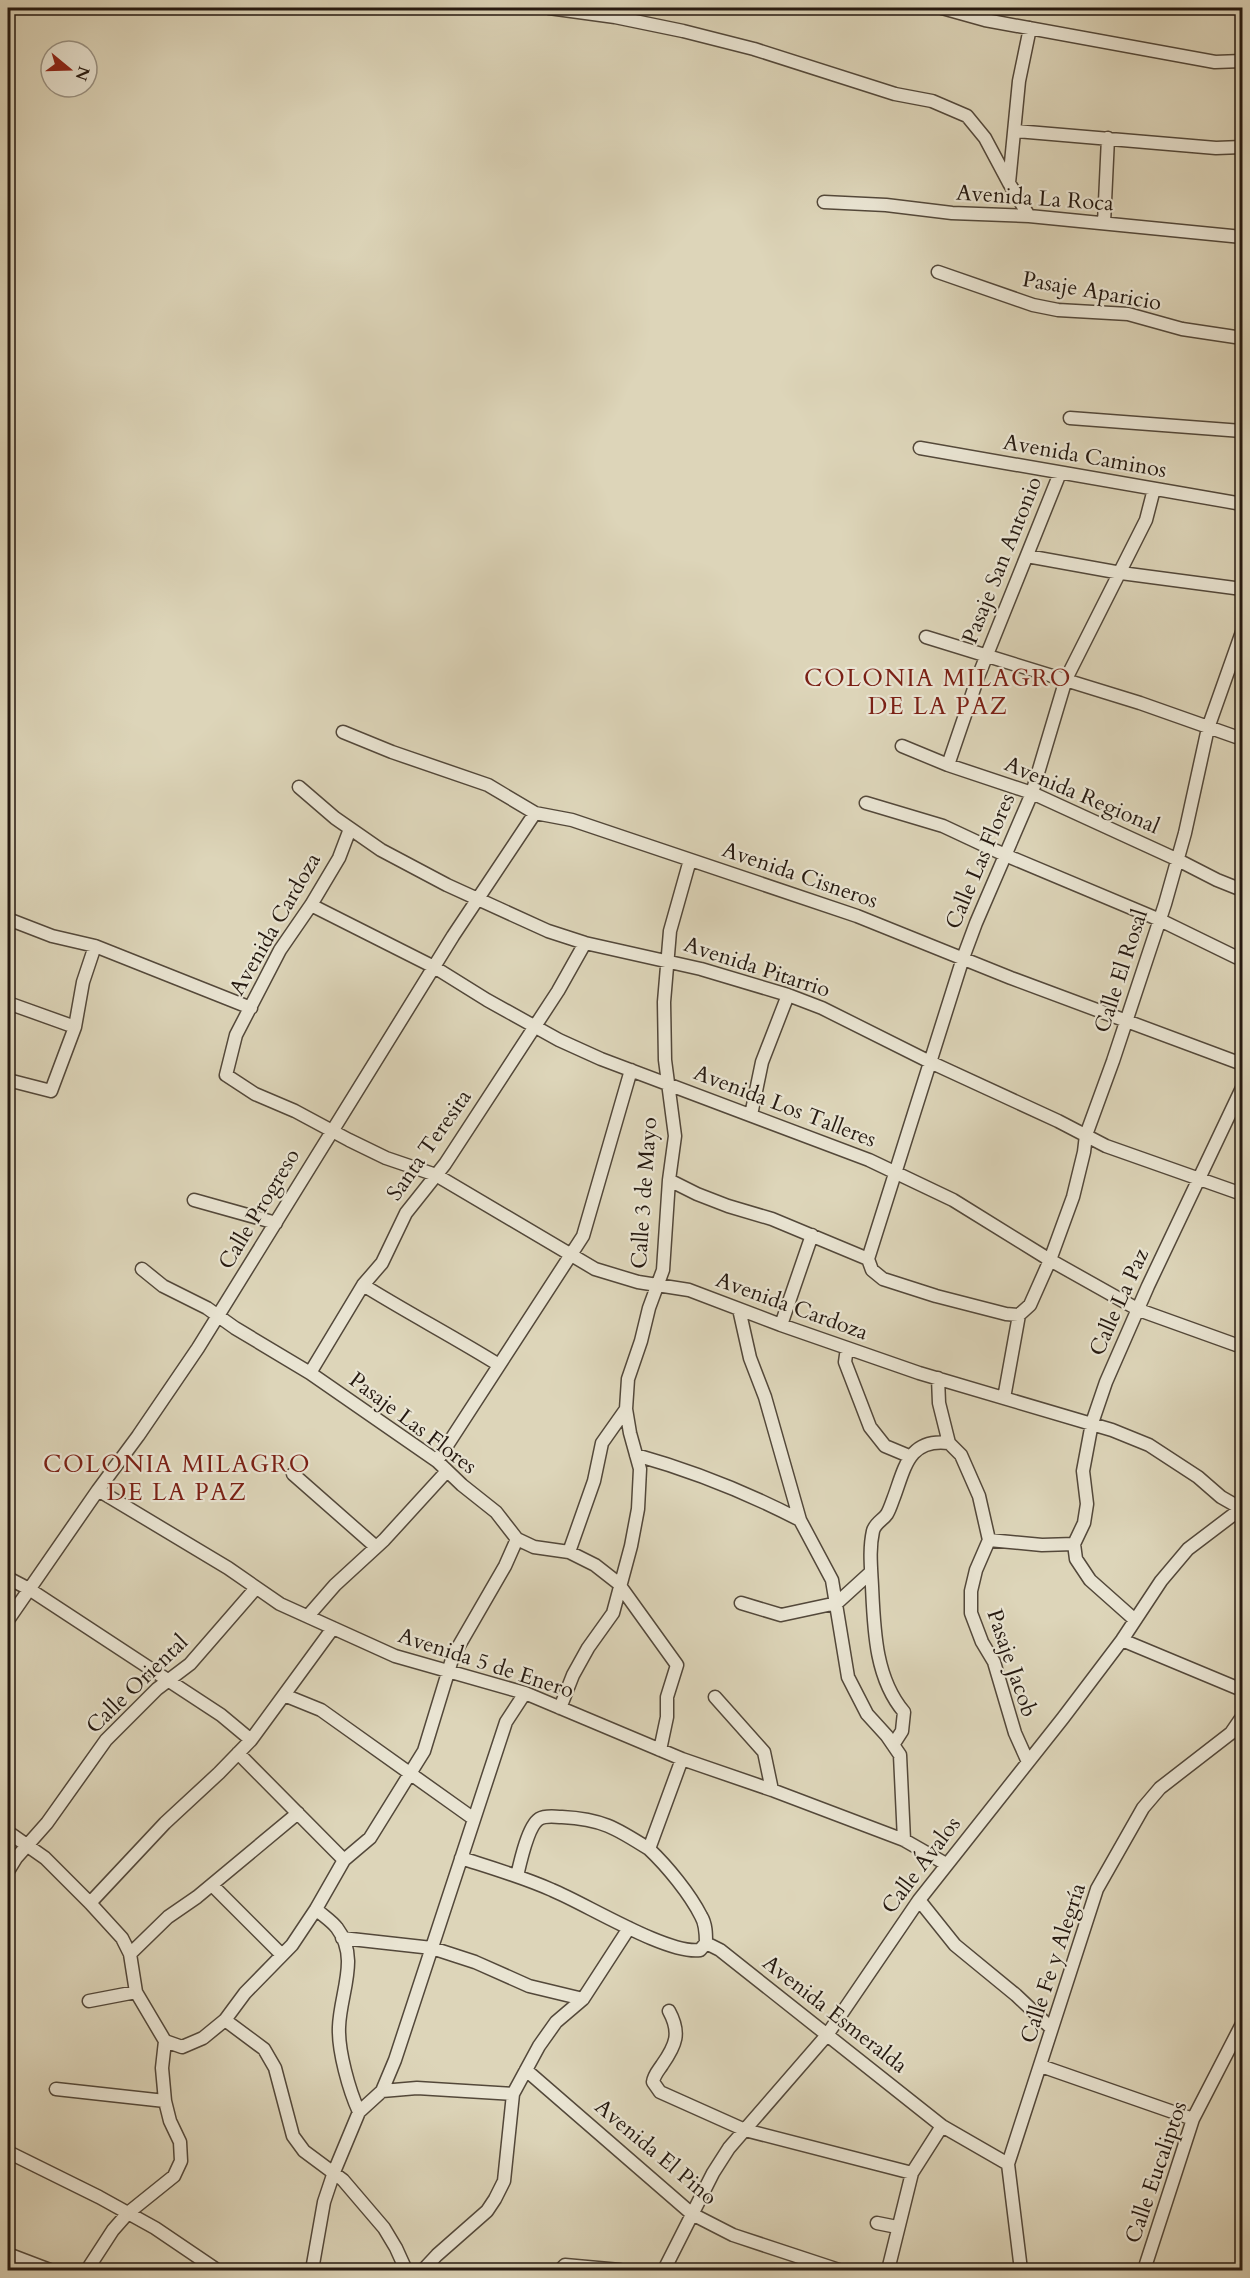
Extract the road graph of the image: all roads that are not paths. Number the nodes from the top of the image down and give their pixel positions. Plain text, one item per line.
1 (549, 8) edge
2 (942, 8) edge
3 (1030, 28) junction
4 (1242, 61) edge
5 (1015, 131) junction
6 (1108, 138) junction
7 (1242, 147) edge
8 (1009, 183) junction
9 (824, 202) dead end
10 (1029, 216) junction
11 (1104, 223) junction
12 (1242, 237) edge
13 (938, 272) dead end
14 (1242, 338) edge
15 (1070, 418) dead end
16 (1242, 431) edge
17 (920, 448) dead end
18 (1060, 473) junction
19 (1154, 489) junction
20 (1242, 504) edge
21 (1027, 556) junction
22 (1120, 573) junction
23 (1242, 589) edge
24 (1242, 632) edge
25 (926, 637) dead end
26 (1239, 651) edge
27 (987, 655) junction
28 (1066, 679) junction
29 (1208, 728) junction
30 (343, 732) dead end
31 (1242, 739) edge
32 (902, 746) dead end
33 (948, 765) junction
34 (299, 788) dead end
35 (1032, 793) junction
36 (867, 803) dead end
37 (535, 813) junction
38 (350, 829) junction
39 (1005, 855) junction
40 (1176, 859) junction
41 (690, 860) junction
42 (1242, 890) edge
43 (477, 899) junction
44 (311, 905) junction
45 (8, 919) edge
46 (1160, 920) junction
47 (585, 943) junction
48 (95, 946) junction
49 (963, 958) junction
50 (1242, 960) edge
51 (667, 961) junction
52 (434, 967) junction
53 (788, 995) junction
54 (8, 1003) edge
55 (251, 1008) junction
56 (1126, 1020) junction
57 (535, 1026) junction
58 (75, 1027) junction
59 (930, 1062) junction
60 (1242, 1064) edge
61 (632, 1070) junction
62 (8, 1080) edge
63 (668, 1083) junction
64 (1242, 1088) edge
65 (751, 1115) junction
66 (332, 1131) junction
67 (1086, 1135) junction
68 (895, 1173) junction
69 (436, 1176) junction
70 (1200, 1178) junction
71 (669, 1180) junction
72 (1242, 1194) edge
73 (194, 1200) dead end
74 (276, 1223) junction
75 (812, 1235) junction
76 (572, 1254) junction
77 (868, 1259) junction
78 (1050, 1260) junction
79 (142, 1269) dead end
80 (363, 1285) junction
81 (657, 1286) junction
82 (739, 1310) junction
83 (1139, 1310) junction
84 (1019, 1315) junction
85 (219, 1316) junction
86 (781, 1325) junction
87 (1242, 1347) edge
88 (847, 1348) junction
89 (499, 1365) junction
90 (310, 1373) junction
91 (938, 1378) junction
92 (1004, 1398) junction
93 (626, 1409) junction
94 (1092, 1423) junction
95 (948, 1443) junction
96 (636, 1455) junction
97 (909, 1456) junction
98 (437, 1461) junction
99 (447, 1471) junction
100 (293, 1474) dead end
101 (98, 1490) junction
102 (1242, 1509) edge
103 (800, 1520) junction
104 (517, 1539) junction
105 (989, 1540) junction
106 (1070, 1545) junction
107 (376, 1547) junction
108 (569, 1552) junction
109 (871, 1572) junction
110 (8, 1578) edge
111 (621, 1586) junction
112 (256, 1588) junction
113 (29, 1589) junction
114 (837, 1602) junction
115 (741, 1603) dead end
116 (308, 1617) junction
117 (8, 1620) edge
118 (1135, 1620) junction
119 (333, 1628) junction
120 (1122, 1640) junction
121 (448, 1671) junction
122 (168, 1681) junction
123 (1242, 1690) edge
124 (525, 1693) junction
125 (284, 1695) junction
126 (715, 1697) dead end
127 (560, 1708) junction
128 (1242, 1717) edge
129 (250, 1740) junction
130 (893, 1745) junction
131 (660, 1750) junction
132 (238, 1753) junction
133 (682, 1759) junction
134 (1028, 1762) junction
135 (411, 1773) junction
136 (772, 1790) junction
137 (298, 1814) junction
138 (474, 1819) junction
139 (8, 1832) edge
140 (904, 1840) junction
141 (27, 1846) junction
142 (649, 1849) junction
143 (461, 1858) junction
144 (344, 1860) junction
145 (946, 1864) junction
146 (8, 1871) edge
147 (517, 1876) junction
148 (212, 1885) junction
149 (919, 1899) junction
150 (90, 1903) junction
151 (316, 1909) junction
152 (629, 1928) junction
153 (342, 1938) junction
154 (706, 1943) junction
155 (432, 1948) junction
156 (130, 1954) junction
157 (282, 1954) junction
158 (136, 1992) junction
159 (583, 1999) junction
160 (89, 2001) dead end
161 (669, 2011) dead end
162 (225, 2020) junction
163 (1242, 2024) edge
164 (1051, 2028) junction
165 (827, 2035) junction
166 (165, 2041) junction
167 (1041, 2066) junction
168 (526, 2070) junction
169 (56, 2089) dead end
170 (382, 2091) junction
171 (513, 2094) junction
172 (165, 2101) junction
173 (359, 2112) junction
174 (1193, 2119) junction
175 (942, 2126) junction
176 (746, 2130) junction
177 (8, 2152) edge
178 (1008, 2164) junction
179 (334, 2172) junction
180 (912, 2173) junction
181 (128, 2214) junction
182 (692, 2214) junction
183 (877, 2223) dead end
184 (897, 2227) junction
185 (8, 2254) edge
186 (50, 2271) edge
187 (87, 2271) edge
188 (217, 2271) edge
189 (312, 2271) edge
190 (406, 2271) edge
191 (423, 2271) edge
192 (560, 2271) edge
193 (620, 2271) edge
194 (664, 2271) edge
195 (838, 2271) edge
196 (888, 2271) edge
197 (1021, 2271) edge
198 (1144, 2271) edge

1 - 8 street
2 - 3 street
3 - 4 street
3 - 5 street
5 - 6 street
5 - 8 street
6 - 7 street
6 - 11 street
8 - 10 street
9 - 10 street, Avenida La Roca
10 - 11 street, Avenida La Roca
11 - 12 street, Avenida La Roca
13 - 14 street, Pasaje Aparicio
15 - 16 street
17 - 18 street, Avenida Caminos
18 - 19 street, Avenida Caminos
18 - 21 street, Pasaje San Antonio
19 - 20 street, Avenida Caminos
19 - 22 street, Calle Las Flores
21 - 22 street
21 - 27 street, Pasaje San Antonio
22 - 23 street
22 - 28 street, Calle Las Flores
24 - 26 street, Calle El Rosal
25 - 27 street
26 - 29 street, Calle El Rosal
27 - 28 street
27 - 33 street, Pasaje San Antonio
28 - 29 street
28 - 35 street, Calle Las Flores
29 - 31 street
29 - 40 street, Calle El Rosal
30 - 37 street, Avenida Cisneros
32 - 33 street, Avenida Regional
33 - 35 street, Avenida Regional
34 - 38 street, Avenida Pitarrio
35 - 39 street, Calle Las Flores
35 - 40 street, Avenida Regional
36 - 39 street
37 - 41 street, Avenida Cisneros
37 - 43 street, Calle Progreso
38 - 43 street, Avenida Pitarrio
38 - 44 street, Avenida Cardoza
39 - 46 street
39 - 49 street, Calle Las Flores
40 - 42 street, Avenida Regional
40 - 46 street, Calle El Rosal
41 - 49 street, Avenida Cisneros
41 - 51 street, Calle 3 de Mayo
43 - 47 street, Avenida Pitarrio
43 - 52 street, Calle Progreso
44 - 52 street, Avenida Los Talleres
44 - 55 street, Avenida Cardoza
45 - 48 street
46 - 50 street
46 - 56 street, Calle El Rosal
47 - 51 street, Avenida Pitarrio
47 - 57 street, Santa Teresita
48 - 55 street
48 - 58 street
49 - 56 street, Avenida Cisneros
49 - 59 street, Calle Las Flores
51 - 53 street, Avenida Pitarrio
51 - 63 street, Calle 3 de Mayo
52 - 57 street, Avenida Los Talleres
52 - 66 street, Calle Progreso
53 - 59 street, Avenida Pitarrio
53 - 65 street
54 - 58 street
55 - 66 street, Avenida Cardoza
56 - 60 street, Avenida Cisneros
56 - 67 street, Calle El Rosal
57 - 61 street, Avenida Los Talleres
57 - 69 street, Santa Teresita
58 - 62 street
59 - 67 street, Avenida Pitarrio
59 - 68 street, Calle Las Flores
61 - 63 street, Avenida Los Talleres
61 - 76 street
63 - 65 street, Avenida Los Talleres
63 - 71 street, Calle 3 de Mayo
64 - 70 street, Calle La Paz
65 - 68 street, Avenida Los Talleres
66 - 69 street, Avenida Cardoza
66 - 74 street, Calle Progreso
67 - 70 street, Avenida Pitarrio
67 - 78 street, Calle El Rosal
68 - 77 street, Calle Las Flores
68 - 78 street, Avenida Los Talleres
69 - 76 street, Avenida Cardoza
69 - 80 street, Santa Teresita
70 - 72 street, Avenida Pitarrio
70 - 83 street, Calle La Paz
71 - 75 street
71 - 81 street, Calle 3 de Mayo
73 - 74 street
74 - 85 street, Calle Progreso
75 - 77 street
75 - 86 street
76 - 81 street, Avenida Cardoza
76 - 89 street
77 - 84 street
78 - 83 street, Avenida Los Talleres
78 - 84 street, Calle El Rosal
79 - 85 street, Pasaje Las Flores
80 - 89 street
80 - 90 street, Santa Teresita
81 - 82 street, Avenida Cardoza
81 - 93 street, Calle 3 de Mayo
82 - 86 street, Avenida Cardoza
82 - 103 street
83 - 87 street, Avenida Los Talleres
83 - 94 street, Calle La Paz
84 - 92 street
85 - 90 street, Pasaje Las Flores
85 - 101 street, Calle Progreso
86 - 88 street, Avenida Cardoza
88 - 91 street, Avenida Cardoza
88 - 97 street
89 - 98 street
90 - 98 street, Pasaje Las Flores
91 - 92 street, Avenida Cardoza
91 - 95 street
92 - 94 street, Avenida Cardoza
93 - 96 street, Calle 3 de Mayo
93 - 108 street
94 - 102 street, Avenida Cardoza
94 - 106 street, Calle La Paz
95 - 97 street
95 - 105 street
96 - 103 street
96 - 111 street, Calle 3 de Mayo
97 - 109 street
98 - 99 street, Pasaje Las Flores
99 - 104 street, Pasaje Las Flores
99 - 107 street
100 - 107 street
101 - 112 street, Avenida 5 de Enero
101 - 113 street, Calle Progreso
102 - 118 street, Calle Ávalos
103 - 114 street
104 - 108 street
104 - 121 street
105 - 106 street
105 - 134 street, Pasaje Jacob
106 - 118 street
107 - 116 street
108 - 111 street
109 - 114 street
109 - 130 street
110 - 113 street
111 - 127 street, Calle 3 de Mayo
111 - 131 street
112 - 116 street, Avenida 5 de Enero
112 - 122 street, Calle Oriental
113 - 117 street, Calle Progreso
113 - 122 street
114 - 115 street
114 - 130 street
116 - 119 street, Avenida 5 de Enero
118 - 120 street, Calle Ávalos
119 - 121 street, Avenida 5 de Enero
119 - 125 street
120 - 123 street
120 - 134 street, Calle Ávalos
121 - 124 street, Avenida 5 de Enero
121 - 135 street
122 - 129 street
122 - 141 street, Calle Oriental
124 - 127 street, Avenida 5 de Enero
124 - 138 street
125 - 129 street
125 - 135 street
126 - 136 street
127 - 131 street, Avenida 5 de Enero
128 - 164 street, Calle Fe y Alegría
129 - 132 street
130 - 140 street
131 - 133 street, Avenida 5 de Enero
132 - 137 street
132 - 150 street
133 - 136 street, Avenida 5 de Enero
133 - 142 street
134 - 145 street, Calle Ávalos
135 - 138 street
135 - 144 street
136 - 140 street, Avenida 5 de Enero
137 - 144 street
137 - 148 street
138 - 143 street
139 - 141 street
140 - 145 street, Avenida 5 de Enero
141 - 146 street, Calle Oriental
141 - 150 street
142 - 147 street
142 - 154 street
143 - 147 street
143 - 155 street
144 - 151 street
145 - 149 street, Calle Ávalos
147 - 152 street
148 - 156 street
148 - 157 street
149 - 164 street
149 - 165 street, Calle Ávalos
150 - 156 street
151 - 153 street
151 - 157 street
152 - 154 street
152 - 159 street
153 - 155 street
153 - 173 street
154 - 165 street, Avenida Esmeralda
155 - 159 street
155 - 170 street
156 - 158 street
157 - 162 street
158 - 160 street
158 - 166 street
159 - 168 street
161 - 176 street
162 - 166 street
162 - 179 street
163 - 174 street, Calle Eucaliptos
164 - 167 street, Calle Fe y Alegría
165 - 175 street, Avenida Esmeralda
165 - 176 street, Calle Ávalos
166 - 172 street
167 - 174 street
167 - 178 street, Calle Fe y Alegría
168 - 171 street
168 - 182 street, Avenida El Pino
169 - 172 street
170 - 171 street
170 - 173 street
171 - 191 street
172 - 181 street
173 - 179 street
174 - 198 street, Calle Eucaliptos
175 - 178 street, Avenida Esmeralda
175 - 180 street
176 - 180 street
176 - 182 street, Calle Ávalos
177 - 181 street
178 - 197 street, Calle Fe y Alegría
179 - 189 street
179 - 190 street
180 - 184 street
181 - 187 street
181 - 188 street
182 - 194 street, Calle Ávalos
182 - 195 street, Avenida El Pino
183 - 184 street
184 - 196 street
185 - 186 street
192 - 193 street

